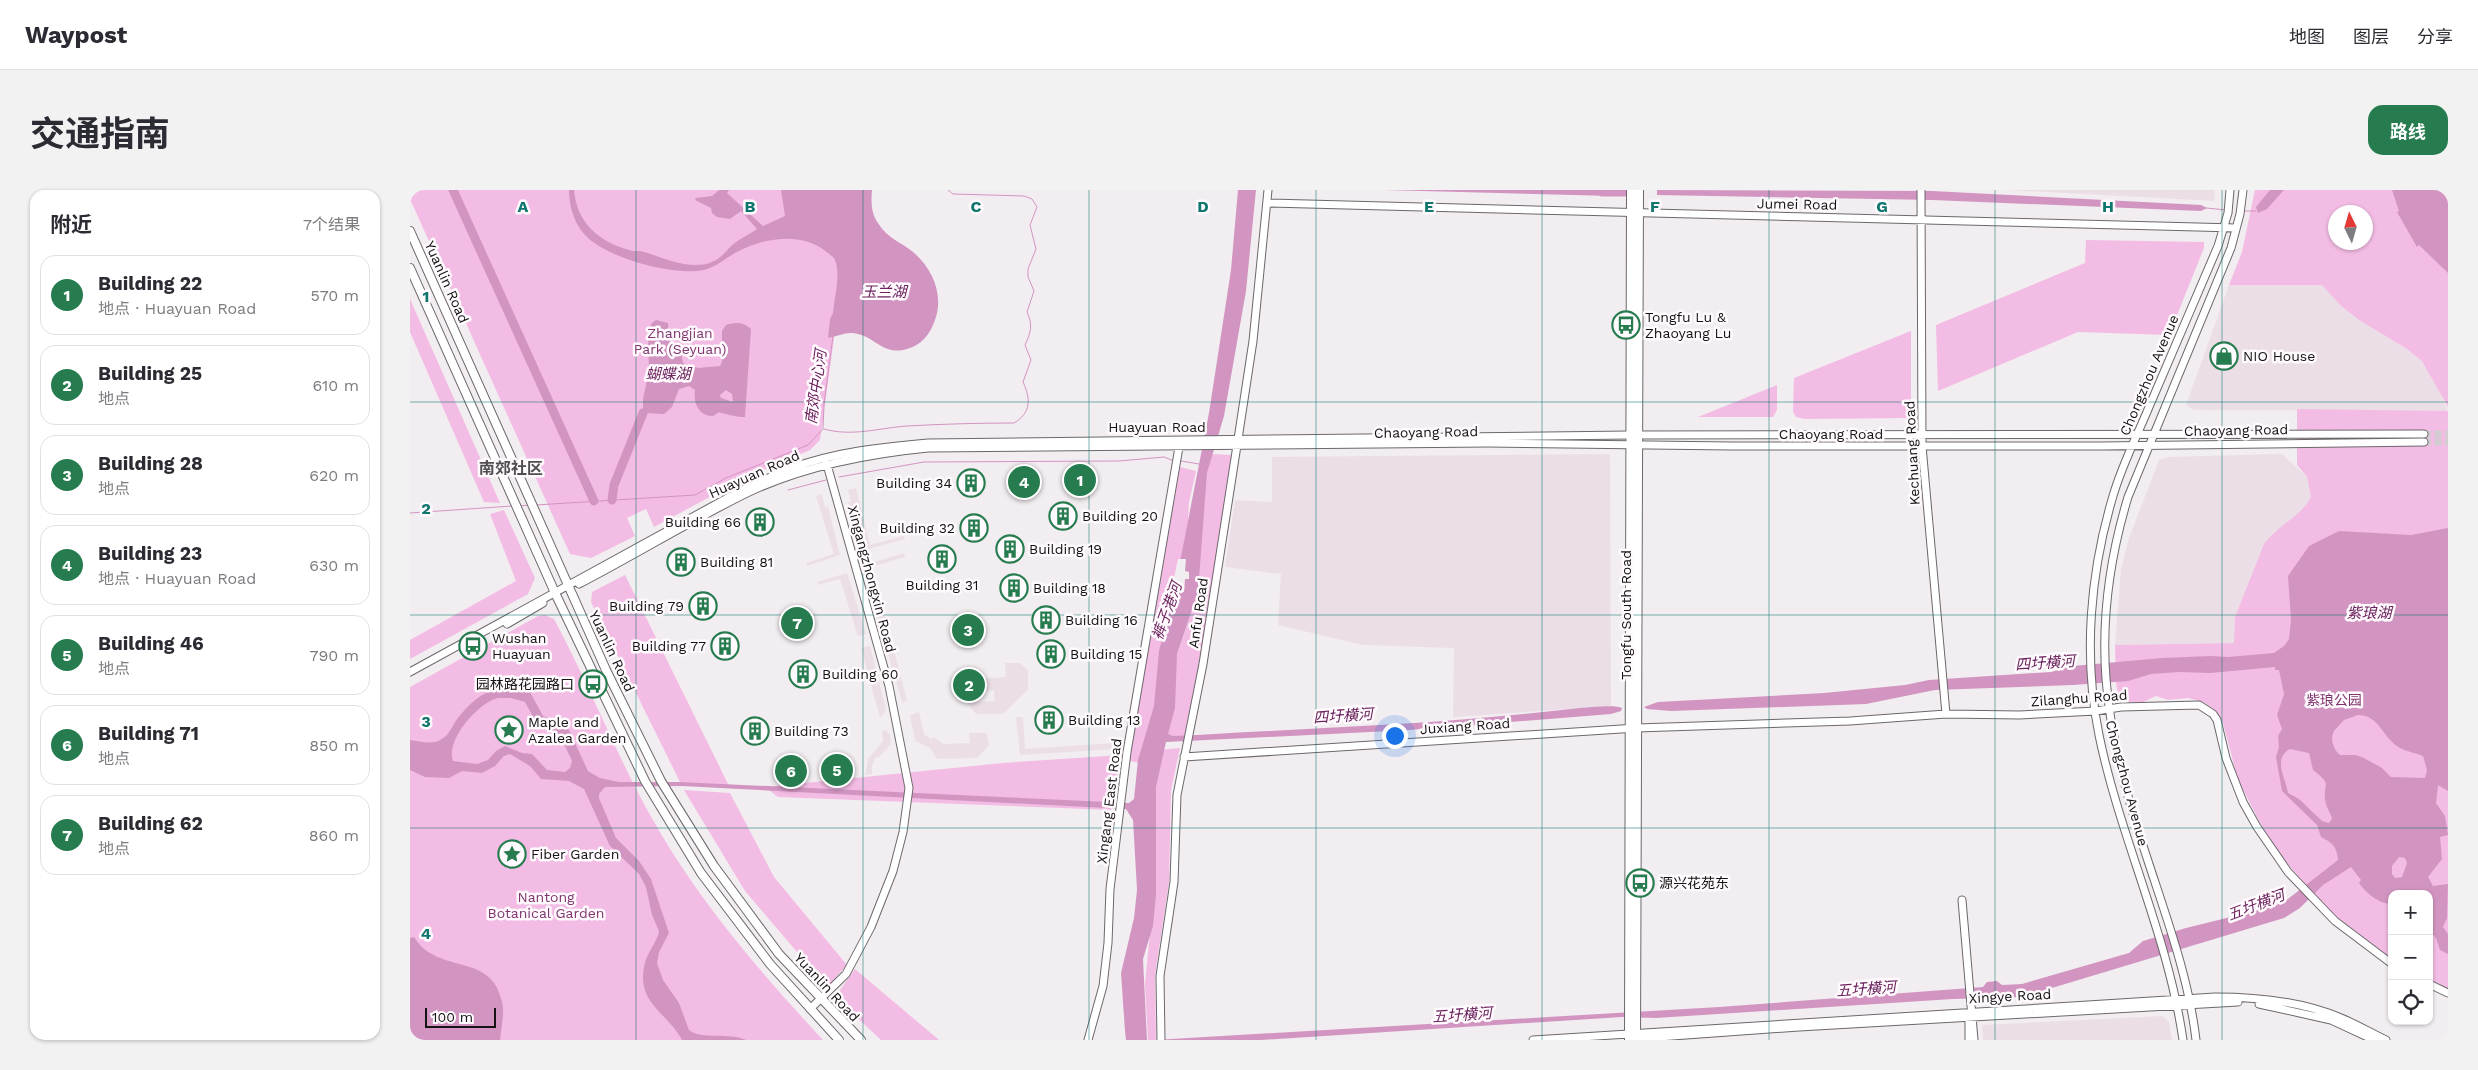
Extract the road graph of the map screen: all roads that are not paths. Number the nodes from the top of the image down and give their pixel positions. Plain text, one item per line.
1 (1268, 190) edge
2 (1631, 190) edge
3 (1639, 190) edge
4 (1921, 190) edge
5 (2230, 190) edge
6 (2242, 190) edge
7 (1267, 203) junction
8 (1635, 212) junction
9 (1921, 219) junction
10 (2224, 226) junction
11 (2236, 228) junction
12 (410, 231) edge
13 (410, 268) edge
14 (1922, 434) junction
15 (2138, 434) junction
16 (2153, 434) junction
17 (1634, 435) junction
18 (1198, 443) junction
19 (1238, 443) junction
20 (2149, 444) junction
21 (1634, 445) junction
22 (2133, 445) junction
23 (1922, 446) junction
24 (1180, 447) junction
25 (827, 461) junction
26 (570, 586) junction
27 (556, 593) junction
28 (410, 672) edge
29 (410, 677) edge
30 (2108, 708) junction
31 (2096, 712) junction
32 (1946, 714) junction
33 (1633, 729) junction
34 (1184, 757) junction
35 (1962, 900) dead end
36 (2388, 961) edge
37 (2433, 986) edge
38 (2447, 992) edge
39 (820, 1000) junction
40 (2188, 1001) junction
41 (2176, 1002) junction
42 (810, 1009) junction
43 (1970, 1015) junction
44 (1633, 1037) edge
45 (1161, 1039) edge
46 (839, 1040) edge
47 (861, 1040) edge
48 (1088, 1040) edge
49 (1533, 1040) edge
50 (1969, 1040) edge
51 (1974, 1040) edge
52 (2183, 1040) edge
53 (2196, 1040) edge
54 (2374, 1040) edge
55 (2386, 1040) edge

1 - 7 main road, Anfu Road
2 - 8 main road, Tongfu South Road
3 - 8 main road, Tongfu South Road
4 - 9 main road, Kechuang Road
5 - 10 main road, Chongzhou Avenue
6 - 11 main road, Chongzhou Avenue
7 - 8 main road, Jumei Road
7 - 19 main road, Anfu Road
8 - 9 main road, Jumei Road
8 - 17 main road, Tongfu South Road
9 - 10 main road, Jumei Road
9 - 14 main road, Kechuang Road
10 - 11 main road, Jumei Road
10 - 15 main road, Chongzhou Avenue
11 - 16 main road, Chongzhou Avenue
12 - 26 main road, Yuanlin Road
13 - 27 main road, Yuanlin Road
14 - 15 main road, Chaoyang Road
14 - 17 main road, Chaoyang Road
14 - 23 main road, Kechuang Road
15 - 16 main road, Chaoyang Road
15 - 22 main road, Chongzhou Avenue
16 - 20 main road, Chongzhou Avenue
16 - 20 main road, Chaoyang Road
17 - 19 main road, Chaoyang Road
17 - 21 main road, Tongfu South Road
18 - 19 main road, Huayuan Road
18 - 24 main road, Huayuan Road
18 - 25 main road, Huayuan Road
19 - 21 main road, Chaoyang Road
19 - 34 main road, Anfu Road
20 - 22 main road, Chaoyang Road
20 - 30 main road, Chongzhou Avenue
21 - 23 main road, Chaoyang Road
21 - 33 main road, Tongfu South Road
22 - 23 main road, Chaoyang Road
22 - 31 main road, Chongzhou Avenue
23 - 32 main road, Kechuang Road
24 - 25 main road, Huayuan Road
24 - 48 main road, Xingang East Road
25 - 26 main road, Huayuan Road
25 - 39 main road, Xingangzhongxin Road
26 - 27 main road, Huayuan Road
26 - 39 main road, Yuanlin Road
27 - 28 main road, Huayuan Road
27 - 29 main road, Huayuan Road
27 - 42 main road, Yuanlin Road
30 - 31 main road, Zilanghu Road
30 - 36 main road, Zilanghu Road
30 - 40 main road, Chongzhou Avenue
31 - 32 main road, Zilanghu Road
31 - 41 main road, Chongzhou Avenue
32 - 33 main road, Zilanghu Road
33 - 34 main road, Juxiang Road
33 - 44 main road, Tongfu South Road
34 - 45 main road, Anfu Road
35 - 43 main road
37 - 38 main road
39 - 42 main road, Xingangzhongxin Road
39 - 47 main road, Yuanlin Road
40 - 41 main road, Xingye Road
40 - 53 main road, Chongzhou Avenue
40 - 54 main road, Xingye Road
40 - 55 main road, Xingye Road
41 - 43 main road, Xingye Road
41 - 52 main road, Chongzhou Avenue
42 - 46 main road, Yuanlin Road
43 - 44 main road, Xingye Road
43 - 50 main road
43 - 51 main road
44 - 49 main road, Xingye Road

